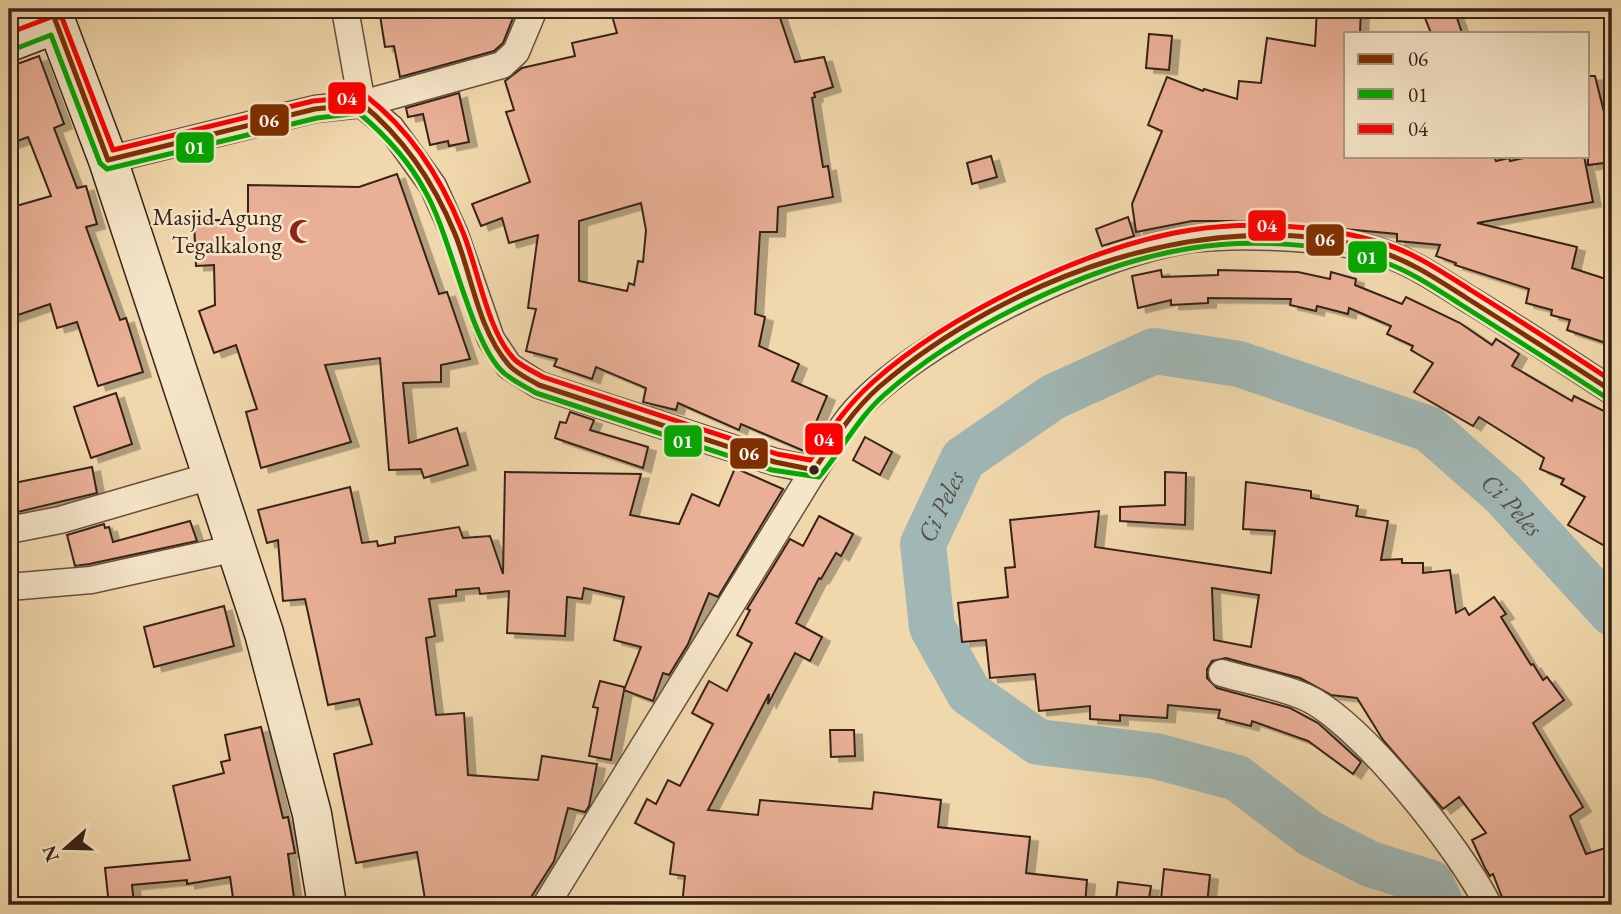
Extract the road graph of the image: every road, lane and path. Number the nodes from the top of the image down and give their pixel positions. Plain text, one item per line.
1 (345, 9) edge
2 (534, 9) edge
3 (54, 16) edge
4 (9, 42) edge
5 (362, 104) junction
6 (108, 160) junction
7 (1612, 391) edge
8 (814, 470) junction
9 (214, 475) junction
10 (9, 530) edge
11 (236, 548) junction
12 (9, 587) edge
13 (1222, 673) dead end
14 (327, 905) edge
15 (546, 905) edge
16 (1488, 905) edge

1 - 5 street
2 - 5 street
3 - 4 main road
3 - 6 main road
5 - 6 street
5 - 8 street
6 - 9 main road
7 - 8 street
8 - 15 street
9 - 10 street
9 - 11 main road
11 - 12 street
11 - 14 main road
13 - 16 street

